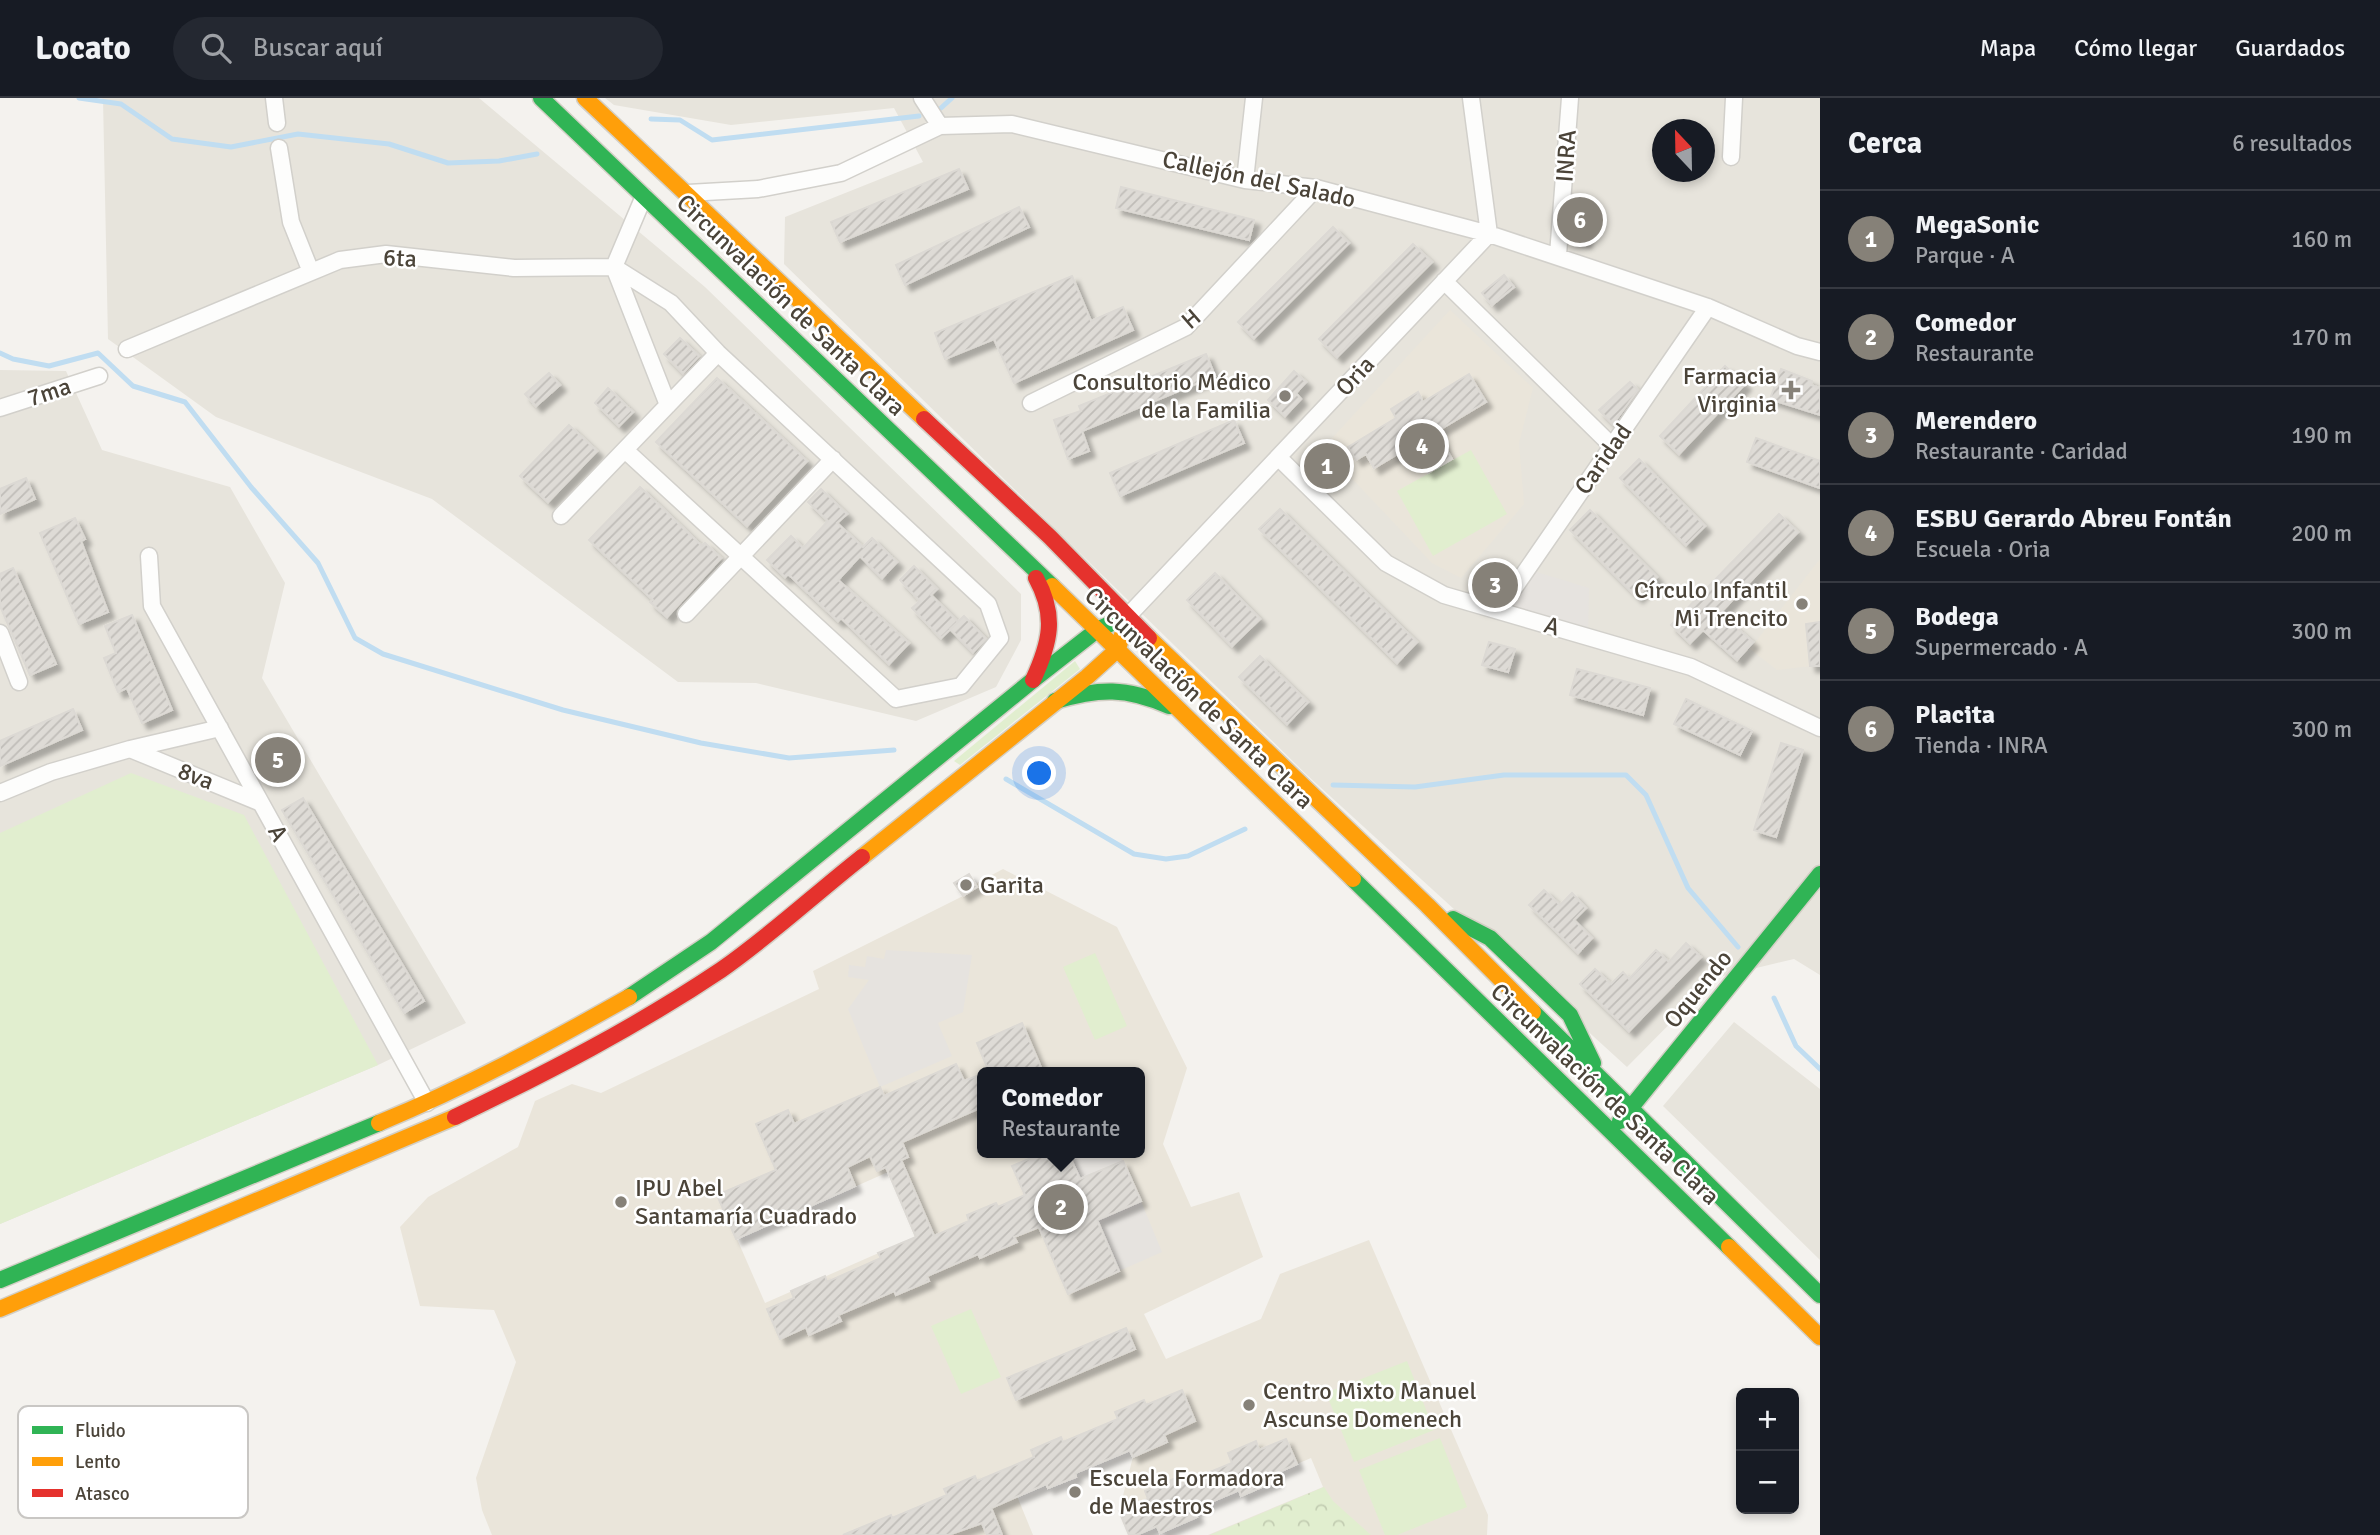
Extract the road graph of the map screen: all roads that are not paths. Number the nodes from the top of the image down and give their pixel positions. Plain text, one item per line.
1 (274, 98) edge
2 (541, 98) edge
3 (585, 98) edge
4 (922, 98) edge
5 (1254, 98) edge
6 (1471, 98) edge
7 (1570, 98) edge
8 (1734, 98) edge
9 (277, 123) dead end
10 (940, 126) junction
11 (279, 148) dead end
12 (1731, 157) dead end
13 (1245, 180) junction
14 (1316, 188) junction
15 (688, 193) junction
16 (644, 196) junction
17 (1489, 234) junction
18 (1558, 255) junction
19 (614, 267) junction
20 (312, 272) junction
21 (1444, 281) junction
22 (1708, 307) junction
23 (127, 349) dead end
24 (1820, 352) edge
25 (718, 353) junction
26 (99, 376) dead end
27 (1031, 403) dead end
28 (668, 405) junction
29 (0, 408) edge
30 (1612, 446) junction
31 (625, 450) junction
32 (1278, 457) junction
33 (833, 459) junction
34 (561, 516) dead end
35 (149, 556) dead end
36 (741, 556) junction
37 (1027, 563) junction
38 (1499, 610) junction
39 (686, 614) dead end
40 (1127, 617) junction
41 (1097, 630) junction
42 (0, 633) edge
43 (1118, 649) junction
44 (1033, 680) junction
45 (19, 682) dead end
46 (1055, 701) junction
47 (1182, 712) junction
48 (220, 728) junction
49 (1820, 728) edge
50 (130, 749) junction
51 (0, 793) edge
52 (261, 803) junction
53 (1820, 874) edge
54 (1427, 905) junction
55 (1602, 1082) junction
56 (427, 1103) junction
57 (1630, 1109) junction
58 (1611, 1132) junction
59 (5, 1279) edge
60 (1820, 1295) edge
61 (20, 1301) junction
62 (0, 1309) edge
63 (1820, 1337) edge

1 - 9 street
2 - 16 main road, Circunvalación de Santa Clara
3 - 15 main road, Circunvalación de Santa Clara
4 - 10 street
5 - 13 street
6 - 17 street
7 - 18 street, INRA
8 - 12 street
10 - 13 street, Callejón del Salado
10 - 15 street, Callejón del Salado
11 - 20 street
13 - 14 street, Callejón del Salado
14 - 17 street, Callejón del Salado
14 - 27 street, H
15 - 40 main road, Circunvalación de Santa Clara
16 - 19 street
16 - 37 main road, Circunvalación de Santa Clara
17 - 18 street, Callejón del Salado
17 - 21 street, Oria
18 - 22 street, Callejón del Salado
19 - 20 street, 6ta
19 - 25 street
19 - 28 street
20 - 23 street, 6ta
21 - 30 street
21 - 32 street, Oria
22 - 24 street, Callejón del Salado
22 - 30 street, Caridad
25 - 28 street
25 - 33 street
26 - 29 street, 7ma
28 - 31 street
30 - 38 street, Caridad
31 - 34 street
31 - 36 street
32 - 38 street, A
32 - 40 street, Oria
33 - 36 street
33 - 36 street
35 - 48 street, A
36 - 39 street
37 - 41 main road, Circunvalación de Santa Clara
37 - 44 main road
38 - 49 street, A
40 - 41 main road
40 - 43 main road
40 - 54 main road, Circunvalación de Santa Clara
41 - 43 main road, Circunvalación de Santa Clara
41 - 44 main road
42 - 45 street
43 - 46 main road
43 - 47 main road, Circunvalación de Santa Clara
44 - 56 main road
46 - 47 main road
46 - 61 main road
47 - 58 main road, Circunvalación de Santa Clara
48 - 50 street, 8va
48 - 52 street, A
50 - 51 street, 8va
50 - 52 street, 8va
52 - 56 street, A
53 - 57 main road, Oquendo
54 - 55 main road, Circunvalación de Santa Clara
54 - 55 main road
55 - 57 main road, Circunvalación de Santa Clara
56 - 59 main road
57 - 58 main road, Oquendo
57 - 60 main road, Circunvalación de Santa Clara
58 - 63 main road, Circunvalación de Santa Clara
59 - 61 main road
61 - 62 main road

